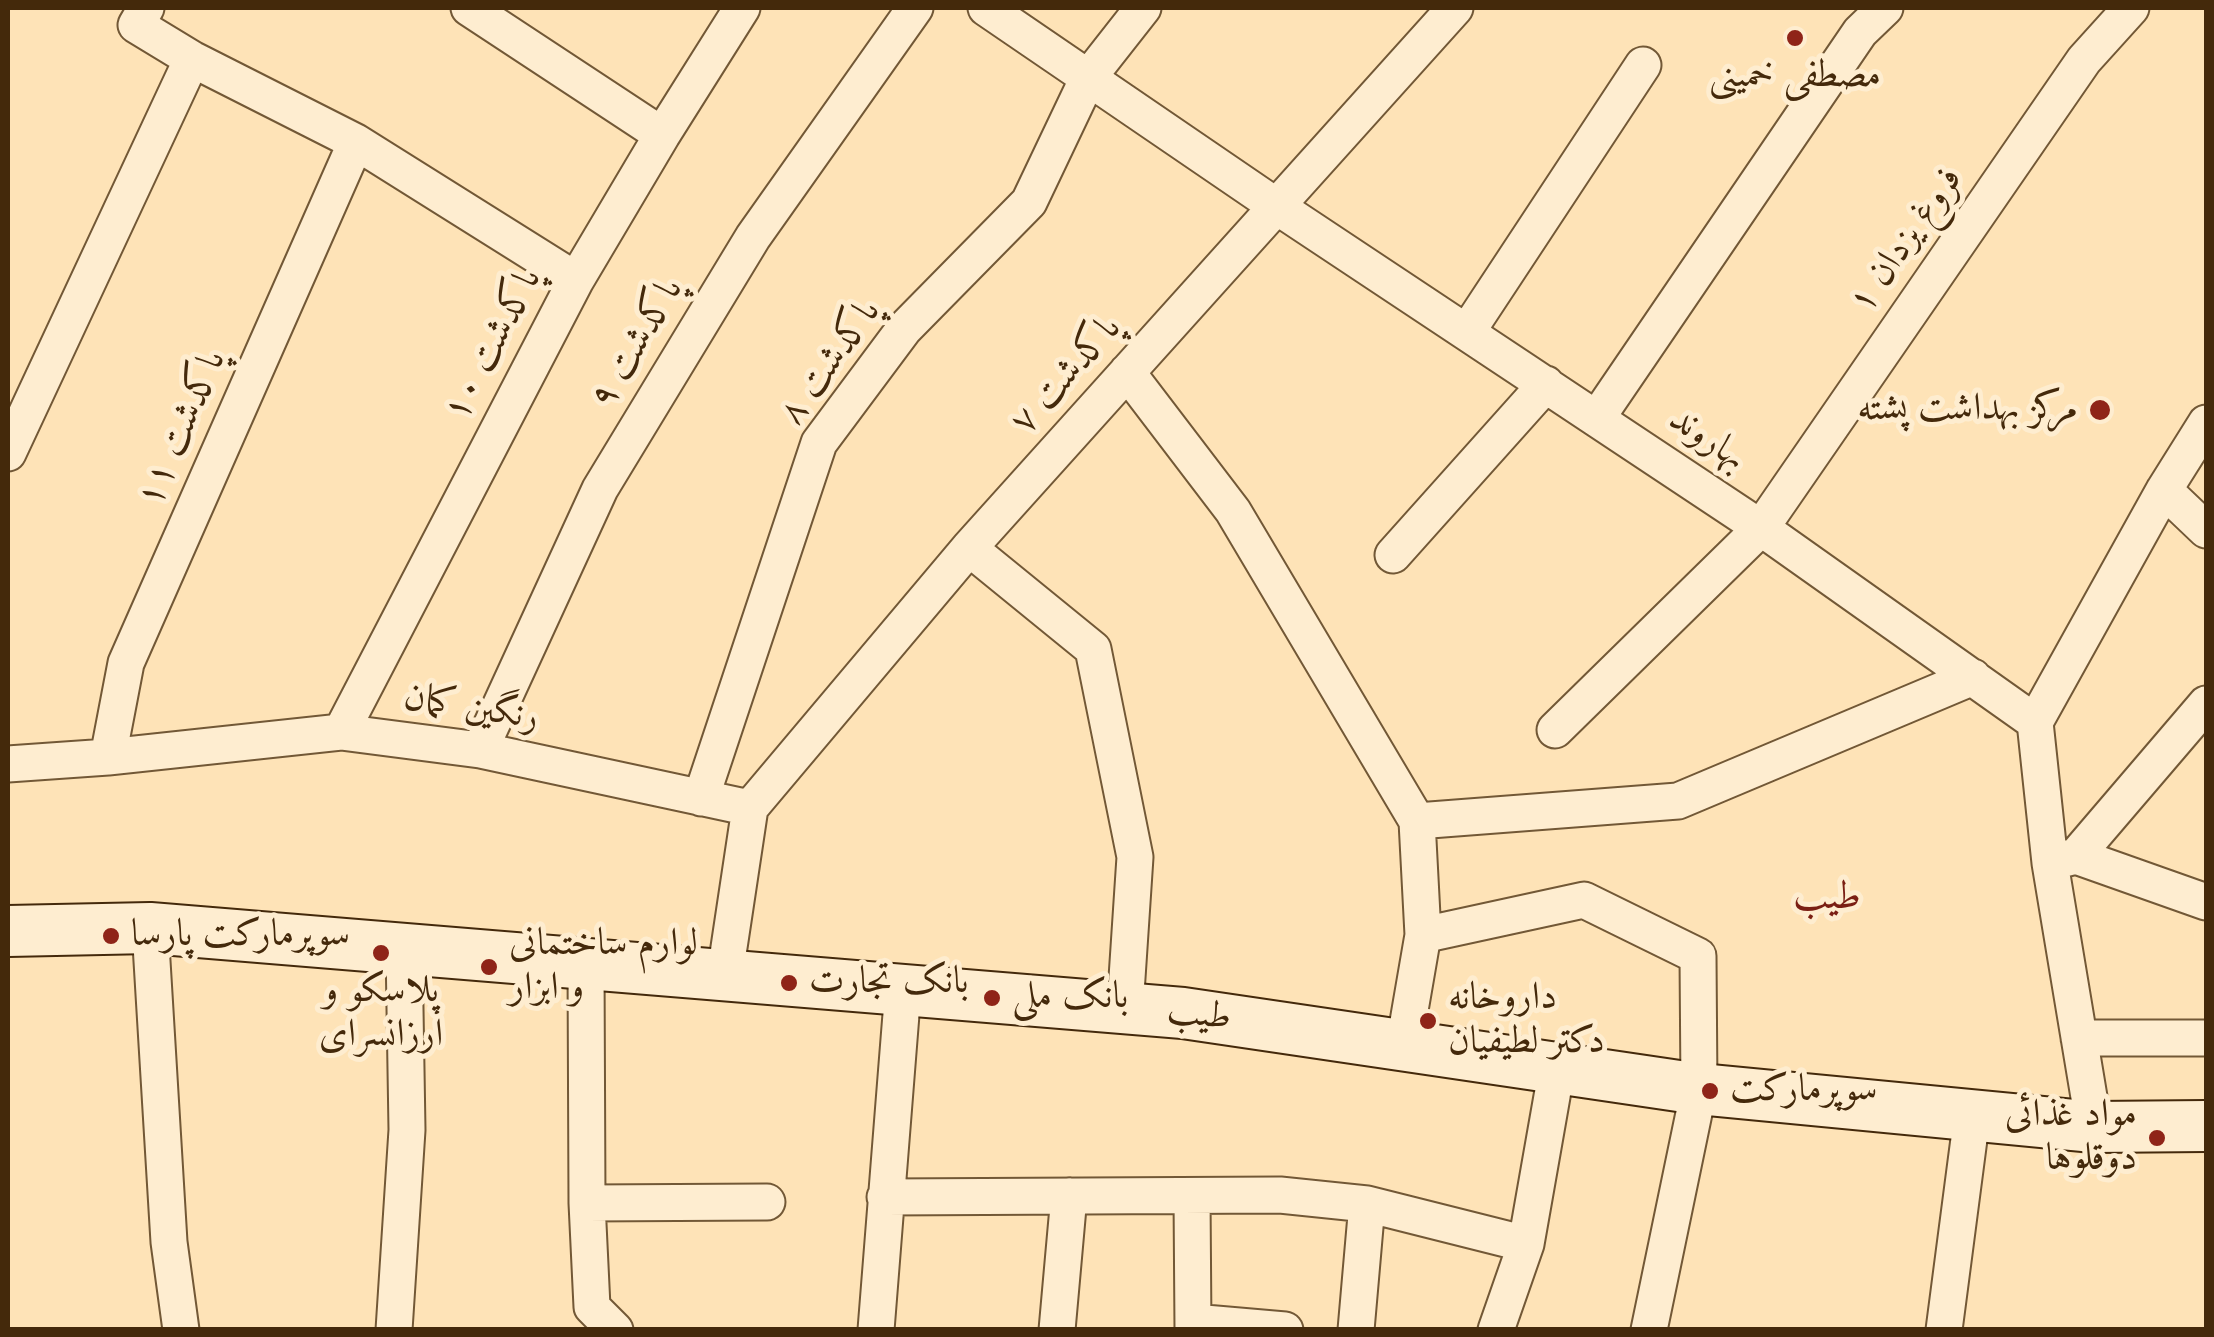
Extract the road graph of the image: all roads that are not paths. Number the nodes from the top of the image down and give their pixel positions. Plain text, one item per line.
1 (146, 8) edge
2 (468, 8) edge
3 (742, 8) edge
4 (915, 8) edge
5 (986, 8) edge
6 (1144, 8) edge
7 (1455, 8) edge
8 (1885, 8) edge
9 (2131, 8) edge
10 (192, 59) junction
11 (1643, 65) dead end
12 (1088, 78) junction
13 (662, 135) junction
14 (356, 142) junction
15 (1276, 206) junction
16 (576, 280) junction
17 (1467, 332) junction
18 (1127, 372) junction
19 (1546, 384) junction
20 (1597, 418) junction
21 (2206, 423) edge
22 (8, 453) edge
23 (2164, 490) junction
24 (1761, 528) junction
25 (2206, 530) edge
26 (969, 548) junction
27 (1393, 555) dead end
28 (1973, 677) junction
29 (2206, 704) edge
30 (2036, 722) junction
31 (1555, 730) dead end
32 (342, 732) junction
33 (480, 750) junction
34 (108, 757) junction
35 (8, 764) edge
36 (701, 798) junction
37 (750, 808) junction
38 (1416, 822) junction
39 (2063, 859) junction
40 (2206, 902) edge
41 (150, 928) junction
42 (8, 932) edge
43 (1423, 935) junction
44 (404, 948) junction
45 (586, 963) junction
46 (726, 974) junction
47 (903, 989) junction
48 (1125, 1008) junction
49 (2079, 1038) junction
50 (2206, 1038) edge
51 (1404, 1045) junction
52 (1557, 1068) junction
53 (1698, 1088) junction
54 (1972, 1116) junction
55 (2206, 1126) edge
56 (2094, 1127) junction
57 (1069, 1196) junction
58 (1192, 1196) junction
59 (885, 1198) junction
60 (767, 1202) dead end
61 (587, 1203) junction
62 (1367, 1204) junction
63 (1526, 1244) junction
64 (1193, 1326) edge
65 (181, 1330) edge
66 (394, 1330) edge
67 (615, 1330) edge
68 (876, 1330) edge
69 (1058, 1330) edge
70 (1285, 1330) edge
71 (1356, 1330) edge
72 (1496, 1330) edge
73 (1648, 1330) edge
74 (1944, 1330) edge

1 - 10 street
2 - 13 street
3 - 13 street, پاکدشت ۱۰
4 - 33 street, پاکدشت ۹
5 - 12 street, بهاروند
6 - 12 street, پاکدشت ۸
7 - 15 street, پاکدشت ۷
8 - 20 street
9 - 24 street, فروغ یزدان ۱
10 - 14 street
10 - 22 street
11 - 17 street
12 - 15 street, بهاروند
12 - 36 street, پاکدشت ۸
13 - 16 street, پاکدشت ۱۰
14 - 16 street
14 - 34 street, پاکدشت ۱۱
15 - 17 street, بهاروند
15 - 18 street, پاکدشت ۷
16 - 32 street, پاکدشت ۱۰
17 - 19 street, بهاروند
18 - 26 street, پاکدشت ۷
18 - 38 street
19 - 20 street, بهاروند
19 - 27 street
20 - 24 street, بهاروند
21 - 23 street
23 - 25 street
23 - 30 street
24 - 28 street, بهاروند
24 - 31 street, فروغ یزدان ۱
26 - 37 street, پاکدشت ۷
26 - 48 street
28 - 30 street, بهاروند
28 - 38 street
29 - 39 street
30 - 39 street
32 - 33 street, رنگین کمان
32 - 34 street, رنگین کمان
33 - 36 street, رنگین کمان
34 - 35 street, رنگین کمان
36 - 37 street, رنگین کمان
37 - 46 street
38 - 43 street
39 - 40 street
39 - 49 street
41 - 42 main road, طیب
41 - 44 main road, طیب
41 - 65 street
43 - 51 street
43 - 53 street
44 - 45 main road, طیب
44 - 66 street
45 - 46 main road, طیب
45 - 61 street
46 - 47 main road, طیب
47 - 48 main road, طیب
47 - 59 street
48 - 51 main road, طیب
49 - 50 street
49 - 56 street
51 - 52 main road, طیب
52 - 53 main road, طیب
52 - 63 street
53 - 54 main road, طیب
53 - 73 street
54 - 56 main road, طیب
54 - 74 street
55 - 56 main road, طیب
57 - 58 street
57 - 59 street
57 - 69 street
58 - 62 street
58 - 64 street
59 - 68 street
60 - 61 street
61 - 67 street
62 - 63 street
62 - 71 street
63 - 72 street
64 - 70 street

